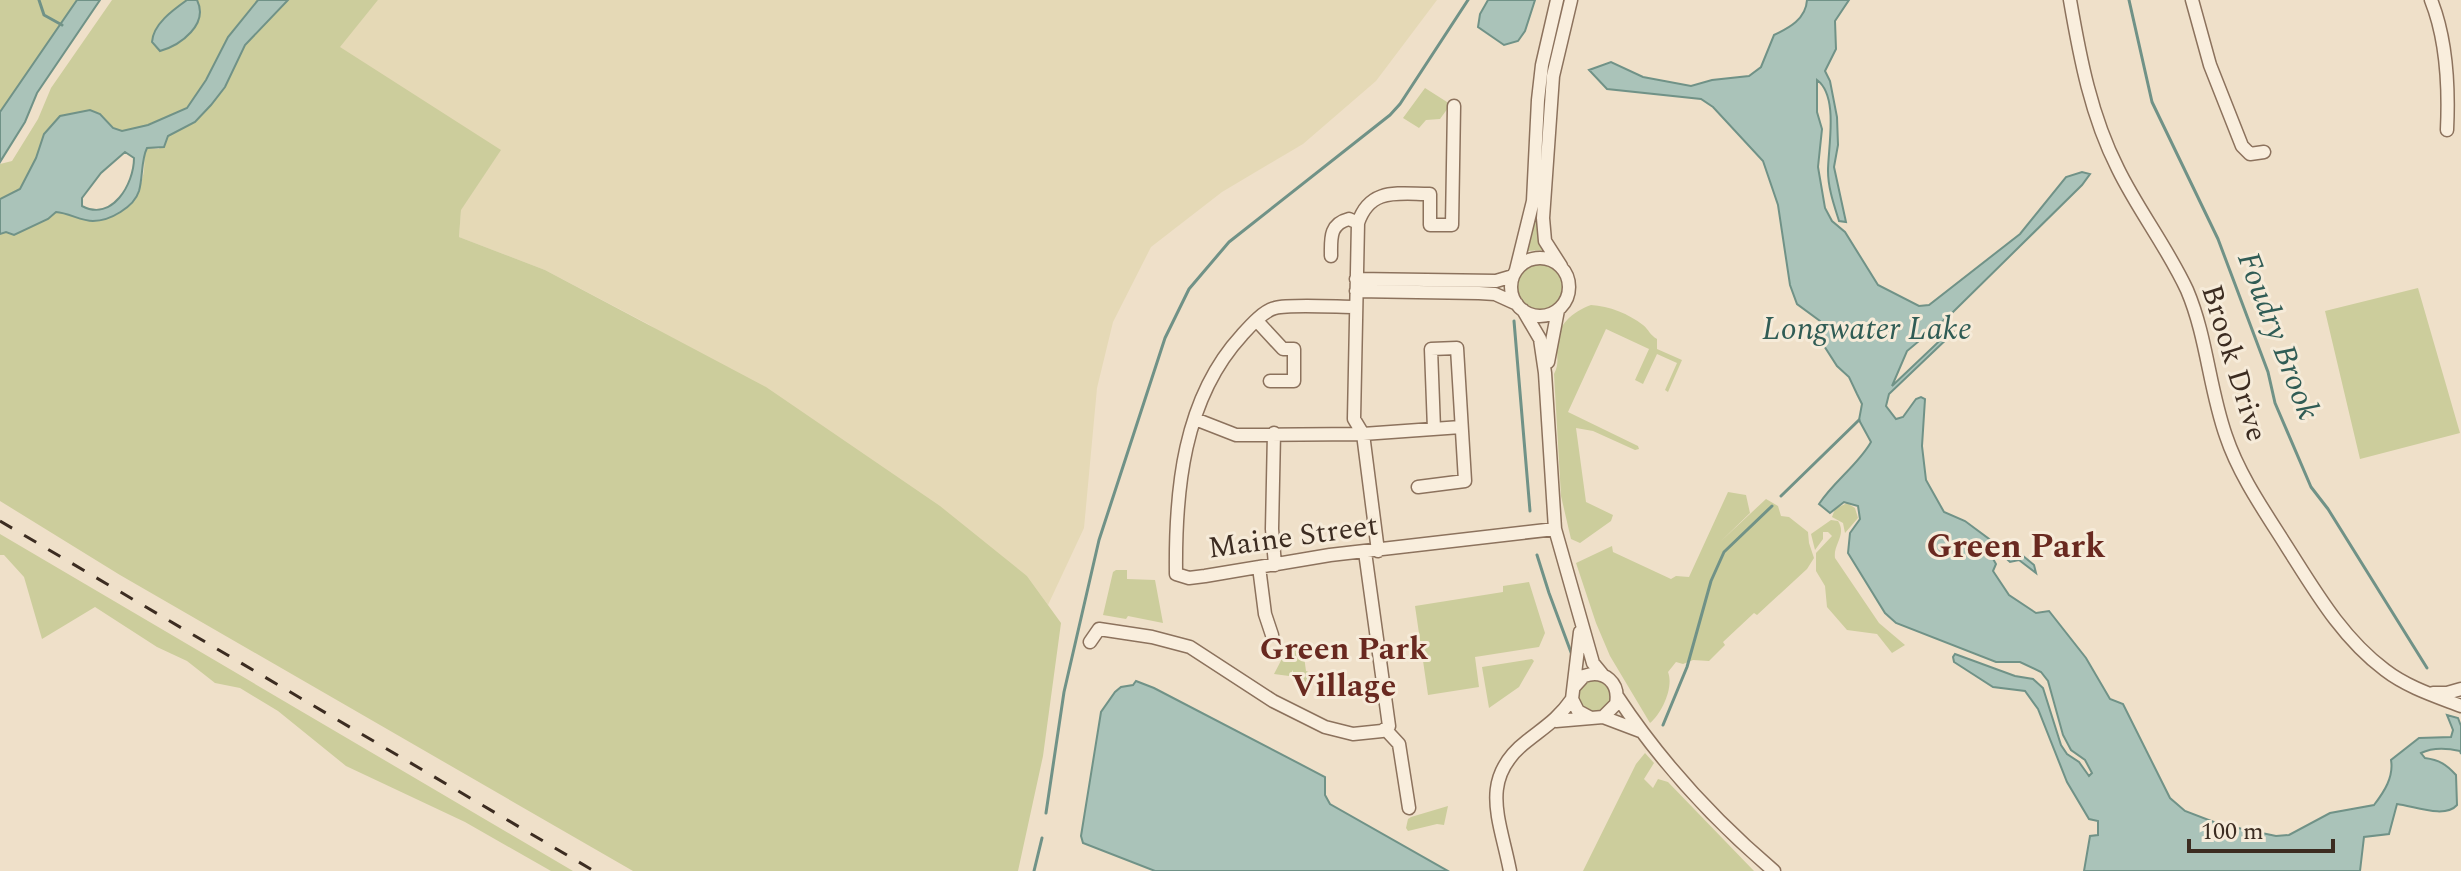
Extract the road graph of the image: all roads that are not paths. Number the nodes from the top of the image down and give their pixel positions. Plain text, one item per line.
1 (1557, 0) edge
2 (1571, 0) edge
3 (2070, 0) edge
4 (2192, 0) edge
5 (2431, 0) edge
6 (1454, 106) dead end
7 (2447, 130) dead end
8 (2264, 152) dead end
9 (1358, 223) junction
10 (1331, 256) dead end
11 (1561, 266) junction
12 (1514, 273) junction
13 (1356, 285) junction
14 (1355, 307) junction
15 (1520, 307) junction
16 (1558, 310) junction
17 (1257, 321) junction
18 (1545, 373) junction
19 (1270, 381) dead end
20 (1195, 419) junction
21 (1461, 427) junction
22 (1434, 429) junction
23 (1274, 433) junction
24 (1363, 434) junction
25 (1418, 487) dead end
26 (1555, 529) junction
27 (1372, 551) junction
28 (1275, 565) junction
29 (1259, 567) junction
30 (1581, 625) junction
31 (1272, 635) dead end
32 (1090, 642) dead end
33 (1602, 674) junction
34 (2461, 689) edge
35 (2425, 692) junction
36 (1573, 693) junction
37 (1617, 696) junction
38 (2461, 706) edge
39 (1597, 718) junction
40 (1556, 721) junction
41 (1386, 730) junction
42 (1640, 731) junction
43 (1409, 808) dead end
44 (1510, 871) edge
45 (1774, 871) edge

1 - 12 street
2 - 11 street
3 - 35 street, Brook Drive
4 - 8 street
5 - 7 street
6 - 9 street
9 - 10 street
9 - 13 street
11 - 12 street
11 - 16 street
12 - 13 street
12 - 15 street
13 - 14 street
13 - 15 street
14 - 17 street, Maine Street
14 - 24 street
15 - 16 street
15 - 18 street
16 - 18 street
17 - 19 street
17 - 20 street, Maine Street
18 - 26 street
20 - 23 street
20 - 29 street, Maine Street
21 - 22 street
21 - 22 street
21 - 25 street
22 - 24 street
23 - 24 street
23 - 28 street
24 - 27 street
26 - 27 street, Maine Street
26 - 30 street
27 - 28 street, Maine Street
27 - 41 street
28 - 29 street, Maine Street
29 - 31 street
30 - 33 street
30 - 36 street
32 - 41 street
33 - 36 street
33 - 37 street
34 - 35 street
35 - 38 street, Brook Drive
36 - 39 street
36 - 40 street
37 - 39 street
37 - 42 street
39 - 40 street
39 - 42 street
40 - 44 street
41 - 43 street
42 - 45 street

